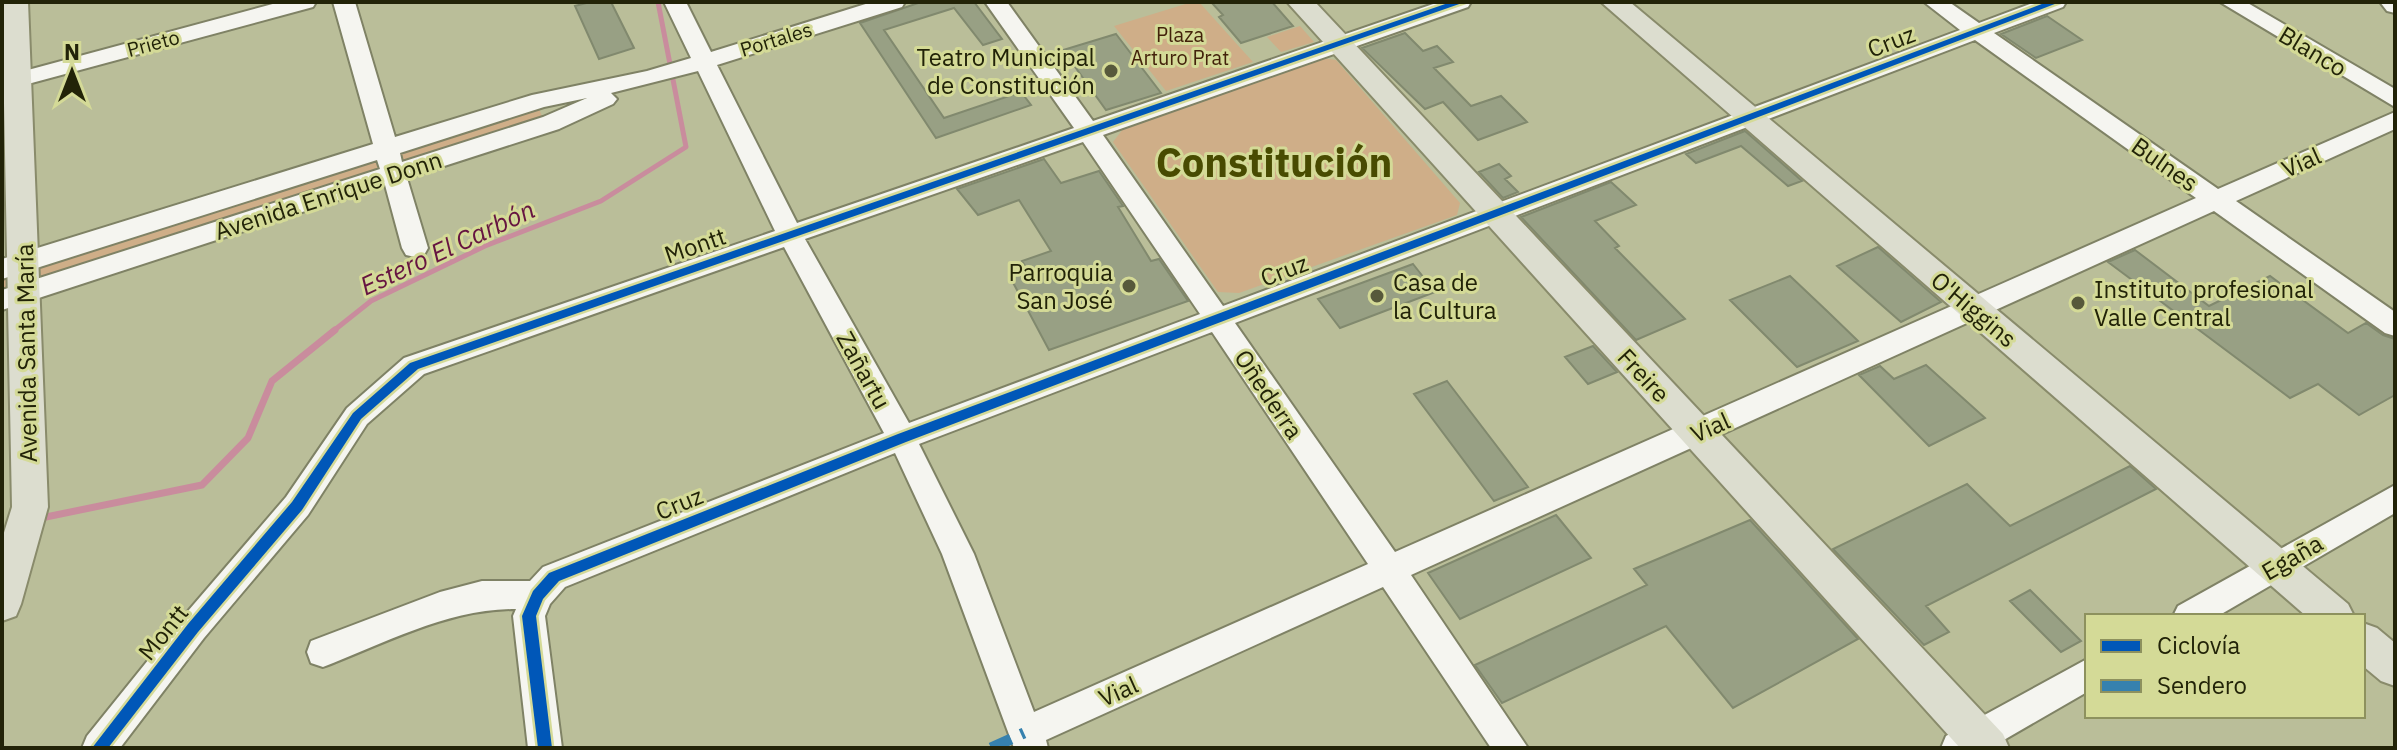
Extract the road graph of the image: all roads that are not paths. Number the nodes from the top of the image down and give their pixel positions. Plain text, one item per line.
1 (15, 2) edge
2 (305, 2) edge
3 (344, 2) edge
4 (675, 2) edge
5 (894, 2) edge
6 (996, 2) edge
7 (1300, 2) edge
8 (1460, 2) edge
9 (1614, 2) edge
10 (1935, 2) edge
11 (2055, 2) edge
12 (2231, 2) edge
13 (2391, 2) edge
14 (2395, 6) edge
15 (1978, 32) junction
16 (1338, 43) junction
17 (697, 63) junction
18 (11, 81) edge
19 (2395, 99) edge
20 (574, 103) junction
21 (1750, 118) junction
22 (2395, 120) edge
23 (1087, 129) junction
24 (386, 148) junction
25 (394, 173) junction
26 (2217, 200) junction
27 (1494, 212) junction
28 (137, 226) junction
29 (790, 235) junction
30 (415, 248) dead end
31 (140, 255) junction
32 (13, 281) edge
33 (1973, 309) junction
34 (1218, 320) junction
35 (2395, 326) edge
36 (1697, 433) junction
37 (902, 438) junction
38 (2395, 498) edge
39 (2275, 567) junction
40 (1389, 570) junction
41 (538, 595) junction
42 (2, 604) edge
43 (2193, 614) edge
44 (2332, 614) edge
45 (2365, 643) edge
46 (323, 652) dead end
47 (2395, 668) edge
48 (2085, 675) edge
49 (1028, 740) edge
50 (1975, 744) edge
51 (99, 748) edge
52 (545, 748) edge
53 (1511, 748) edge

1 - 18 main road, Avenida Santa María
2 - 18 street, Prieto
3 - 24 street
4 - 17 street, Zañartu
5 - 17 street, Portales
6 - 23 street, Oñederra
7 - 16 main road, Freire
8 - 16 street, Montt
9 - 21 main road, O'Higgins
10 - 15 street, Bulnes
11 - 15 street, Cruz
12 - 19 street, Blanco
13 - 14 street
15 - 21 street, Cruz
15 - 26 street, Bulnes
16 - 23 street, Montt
16 - 27 main road, Freire
17 - 20 street, Avenida Enrique Donn
17 - 29 street, Zañartu
18 - 32 main road, Avenida Santa María
20 - 24 street, Avenida Enrique Donn
20 - 25 street, Avenida Enrique Donn
21 - 27 street, Cruz
21 - 33 main road, O'Higgins
22 - 26 street, Vial
23 - 29 street, Montt
23 - 34 street, Oñederra
24 - 25 street
24 - 28 street, Avenida Enrique Donn
25 - 30 street
25 - 31 street, Avenida Enrique Donn
26 - 33 street, Vial
26 - 35 street, Bulnes
27 - 34 street, Cruz
27 - 36 main road, Freire
28 - 31 street
28 - 32 street, Avenida Enrique Donn
29 - 37 street, Zañartu
29 - 51 street, Montt
31 - 32 street, Avenida Enrique Donn
32 - 42 main road, Avenida Santa María
33 - 36 street, Vial
33 - 39 main road, O'Higgins
34 - 37 street, Cruz
34 - 40 street, Oñederra
36 - 40 street, Vial
36 - 50 main road, Freire
37 - 41 street, Cruz
37 - 49 street, Zañartu
38 - 39 street, Egaña
39 - 43 street, Egaña
39 - 44 main road, O'Higgins
40 - 49 street, Vial
40 - 53 street, Oñederra
41 - 46 street
41 - 52 street
45 - 47 main road
48 - 50 street

